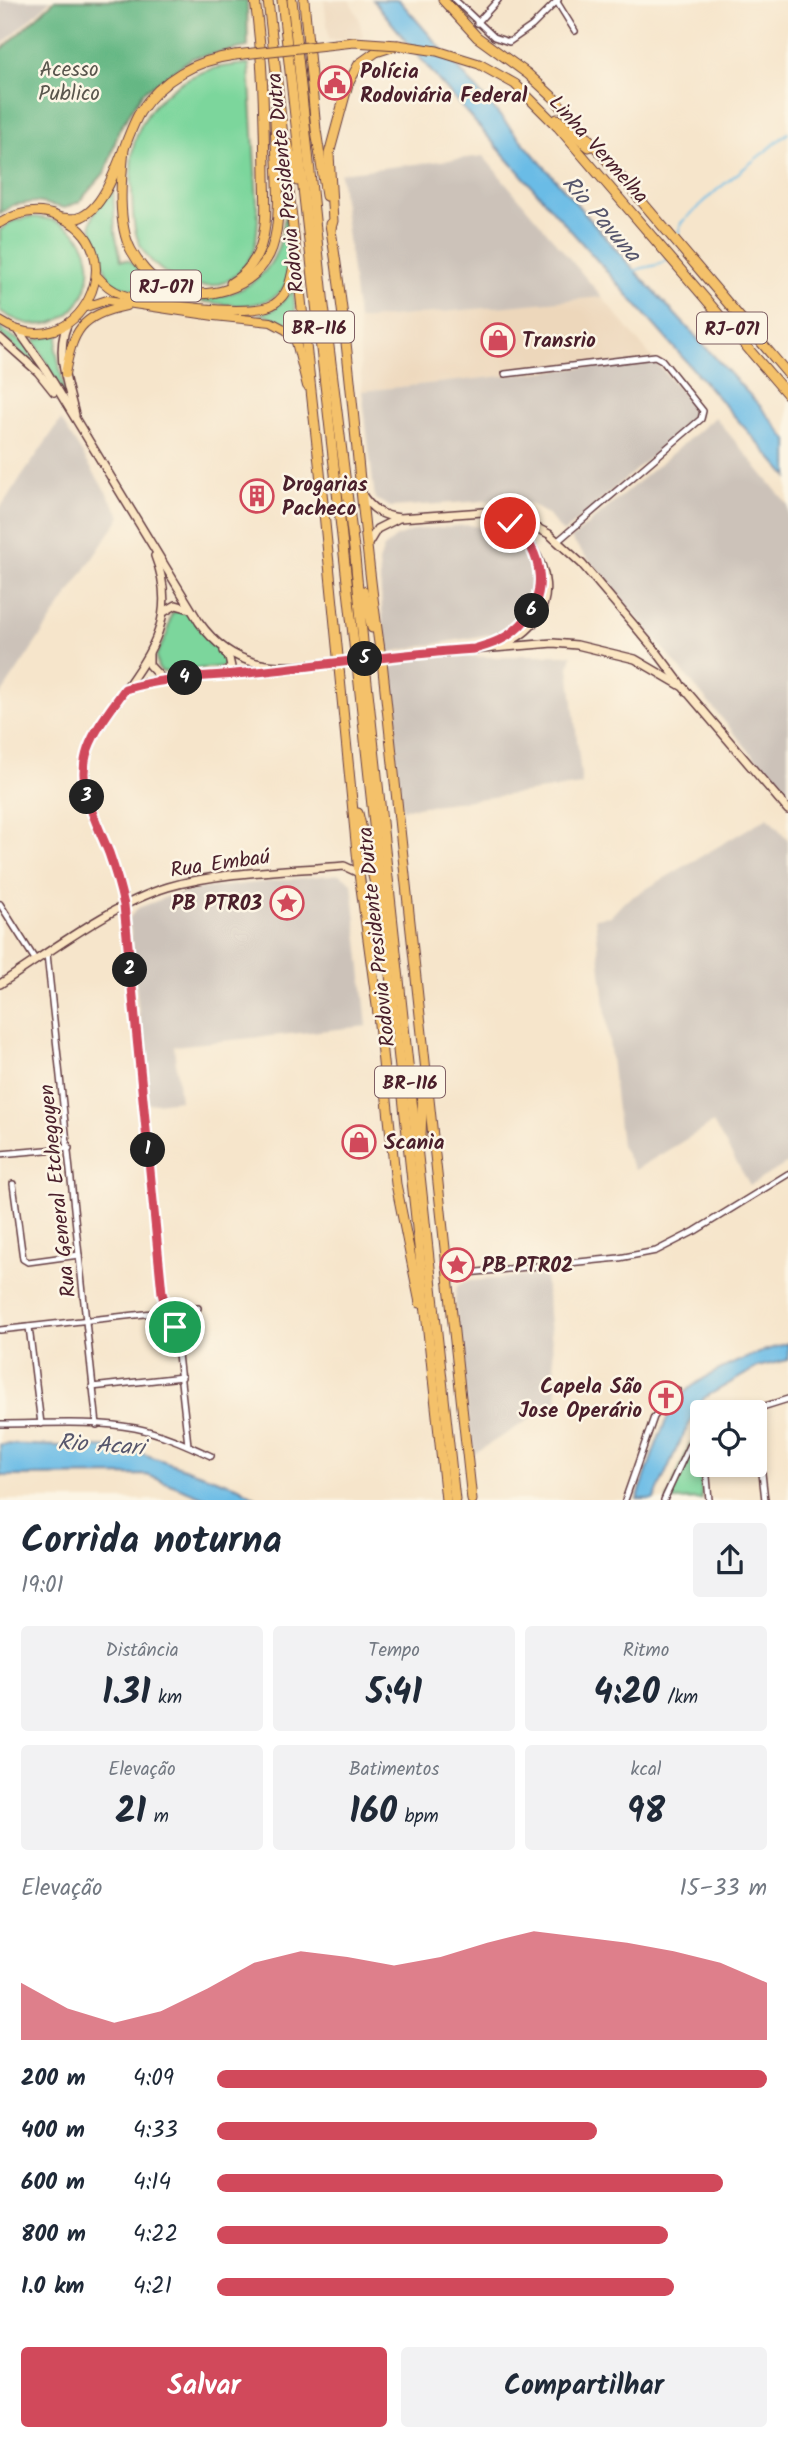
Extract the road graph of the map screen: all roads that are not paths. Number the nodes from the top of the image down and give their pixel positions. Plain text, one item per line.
1 (255, 0) edge
2 (268, 0) edge
3 (282, 0) edge
4 (292, 0) edge
5 (303, 0) edge
6 (443, 0) edge
7 (455, 0) edge
8 (498, 0) edge
9 (558, 1) edge
10 (477, 23) junction
11 (575, 31) dead end
12 (398, 44) junction
13 (276, 65) junction
14 (533, 101) junction
15 (282, 133) junction
16 (124, 149) junction
17 (611, 165) junction
18 (62, 218) junction
19 (0, 223) edge
20 (331, 228) junction
21 (295, 253) junction
22 (96, 275) junction
23 (216, 292) junction
24 (134, 304) junction
25 (316, 306) junction
26 (86, 307) junction
27 (0, 321) edge
28 (66, 324) junction
29 (18, 330) junction
30 (0, 338) edge
31 (65, 374) junction
32 (505, 374) dead end
33 (788, 374) edge
34 (788, 395) edge
35 (64, 403) junction
36 (313, 409) junction
37 (76, 419) junction
38 (360, 492) junction
39 (495, 514) junction
40 (400, 518) junction
41 (148, 539) junction
42 (558, 540) junction
43 (366, 548) junction
44 (535, 553) junction
45 (355, 556) junction
46 (164, 611) junction
47 (193, 612) junction
48 (495, 647) junction
49 (222, 649) junction
50 (474, 649) junction
51 (149, 653) junction
52 (338, 656) dead end
53 (381, 662) dead end
54 (291, 667) junction
55 (339, 668) dead end
56 (222, 676) junction
57 (162, 679) junction
58 (683, 687) junction
59 (125, 689) junction
60 (351, 784) junction
61 (788, 810) edge
62 (357, 851) junction
63 (344, 866) junction
64 (359, 873) junction
65 (0, 904) edge
66 (124, 905) junction
67 (382, 912) junction
68 (47, 954) junction
69 (36, 961) junction
70 (0, 984) edge
71 (425, 1053) junction
72 (69, 1148) junction
73 (0, 1154) edge
74 (419, 1166) junction
75 (788, 1174) edge
76 (13, 1184) dead end
77 (79, 1255) junction
78 (447, 1275) junction
79 (198, 1308) dead end
80 (167, 1311) junction
81 (86, 1322) junction
82 (29, 1327) junction
83 (0, 1331) edge
84 (429, 1343) junction
85 (182, 1377) junction
86 (93, 1387) junction
87 (677, 1390) dead end
88 (788, 1399) edge
89 (767, 1406) edge
90 (0, 1424) edge
91 (41, 1424) junction
92 (97, 1424) junction
93 (690, 1445) edge
94 (188, 1446) junction
95 (211, 1456) dead end
96 (707, 1477) edge
97 (762, 1477) edge
98 (446, 1500) edge
99 (455, 1500) edge
100 (472, 1500) edge
101 (625, 1500) edge
102 (664, 1500) edge
103 (709, 1500) edge
104 (765, 1500) edge

1 - 23 highway
2 - 13 highway, BR-116
3 - 25 highway, Rodovia Presidente Dutra / BR-116
4 - 45 highway, Rodovia Presidente Dutra / BR-116
5 - 20 highway, BR-116
6 - 17 highway
7 - 10 street
8 - 10 street
9 - 10 street
9 - 11 street
12 - 14 highway, Linha Vermelha / RJ-071
12 - 16 highway, Linha Vermelha / RJ-071, bridge
12 - 20 highway
13 - 15 highway, BR-116
13 - 23 highway, RJ-071
14 - 17 highway
14 - 34 highway, Linha Vermelha / RJ-071
15 - 21 highway, BR-116
15 - 25 highway
16 - 18 highway, RJ-071
16 - 23 highway, RJ-071
17 - 33 highway, Linha Vermelha / RJ-071
18 - 19 main road
18 - 22 main road
20 - 38 highway, BR-116
21 - 22 main road
21 - 36 highway, BR-116
22 - 26 main road
24 - 26 main road
24 - 31 main road
24 - 36 main road
25 - 45 highway, Rodovia Presidente Dutra / BR-116
26 - 28 main road
27 - 29 main road
28 - 29 main road
28 - 31 street
29 - 35 street
30 - 35 street
31 - 37 street
32 - 42 street
35 - 37 street
36 - 52 highway, BR-116
37 - 41 street
38 - 40 street
38 - 43 highway, BR-116
39 - 40 street
39 - 42 street
39 - 44 street
40 - 43 street
41 - 46 street
41 - 47 street
42 - 58 street
43 - 45 highway, BR-116
44 - 48 street
44 - 50 street
46 - 47 street
46 - 51 street
47 - 49 street
48 - 50 street
48 - 58 street
49 - 54 street
49 - 56 street
50 - 54 street, bridge
51 - 57 street
51 - 59 street
53 - 71 highway, BR-116
54 - 56 street
55 - 60 highway, BR-116
56 - 57 street
57 - 59 street
58 - 61 street
59 - 66 street
60 - 62 highway, BR-116
60 - 67 highway
62 - 63 street
62 - 64 highway, BR-116
63 - 64 street, Rua Embaú
63 - 66 street, Rua Embaú
64 - 84 highway, BR-116
65 - 69 street
66 - 68 street, Rua Embaú
66 - 80 street
67 - 74 highway, Rodovia Presidente Dutra / BR-116
67 - 84 highway, Rodovia Presidente Dutra / BR-116
68 - 69 street, Rua Embaú
68 - 72 street, Rua General Etchegoyen
69 - 70 street, Rua Embaú
71 - 74 highway
71 - 78 highway, BR-116
72 - 73 street
72 - 77 street, Rua General Etchegoyen
74 - 99 highway, Rodovia Presidente Dutra / BR-116
75 - 78 street
76 - 77 street
77 - 81 street, Rua General Etchegoyen
78 - 100 highway, BR-116
79 - 80 street
80 - 81 street
80 - 85 street
81 - 82 street
81 - 86 street, Rua General Etchegoyen
82 - 83 street
82 - 91 street
84 - 98 highway, Rodovia Presidente Dutra / BR-116
85 - 86 street
85 - 94 street
86 - 92 street, Rua General Etchegoyen
87 - 101 street
88 - 89 street
90 - 91 street
91 - 92 street
92 - 94 street
93 - 102 street
94 - 95 street
96 - 103 street
97 - 104 street

